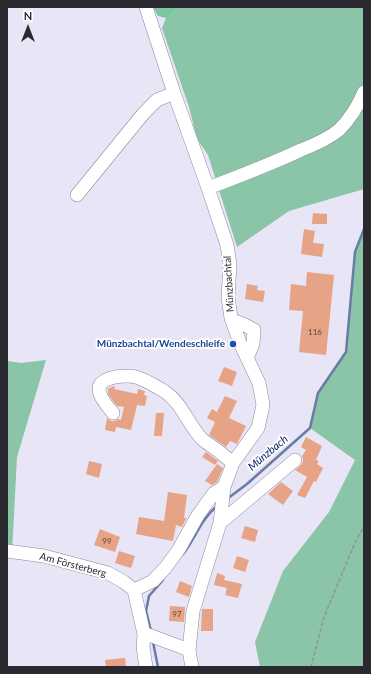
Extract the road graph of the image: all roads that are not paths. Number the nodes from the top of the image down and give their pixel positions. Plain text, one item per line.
1 (146, 7) edge
2 (364, 92) edge
3 (174, 93) junction
4 (208, 188) junction
5 (77, 195) dead end
6 (232, 320) junction
7 (247, 358) junction
8 (113, 413) dead end
9 (295, 460) dead end
10 (233, 463) junction
11 (224, 490) junction
12 (220, 523) junction
13 (7, 551) edge
14 (134, 590) junction
15 (147, 634) junction
16 (189, 650) junction
17 (146, 667) edge
18 (192, 667) edge

1 - 3 street, Münzbachtal
2 - 4 street
3 - 4 street, Münzbachtal
3 - 5 street
4 - 6 street, Münzbachtal
6 - 7 street, Münzbachtal
6 - 7 street
7 - 10 street, Münzbachtal
8 - 10 street
9 - 12 street
10 - 11 street, Münzbachtal
11 - 12 street, Münzbachtal
11 - 14 street
12 - 16 street, Münzbachtal
13 - 14 street, Am Försterberg
14 - 15 street
15 - 16 street
15 - 17 street
16 - 18 street, Münzbachtal

